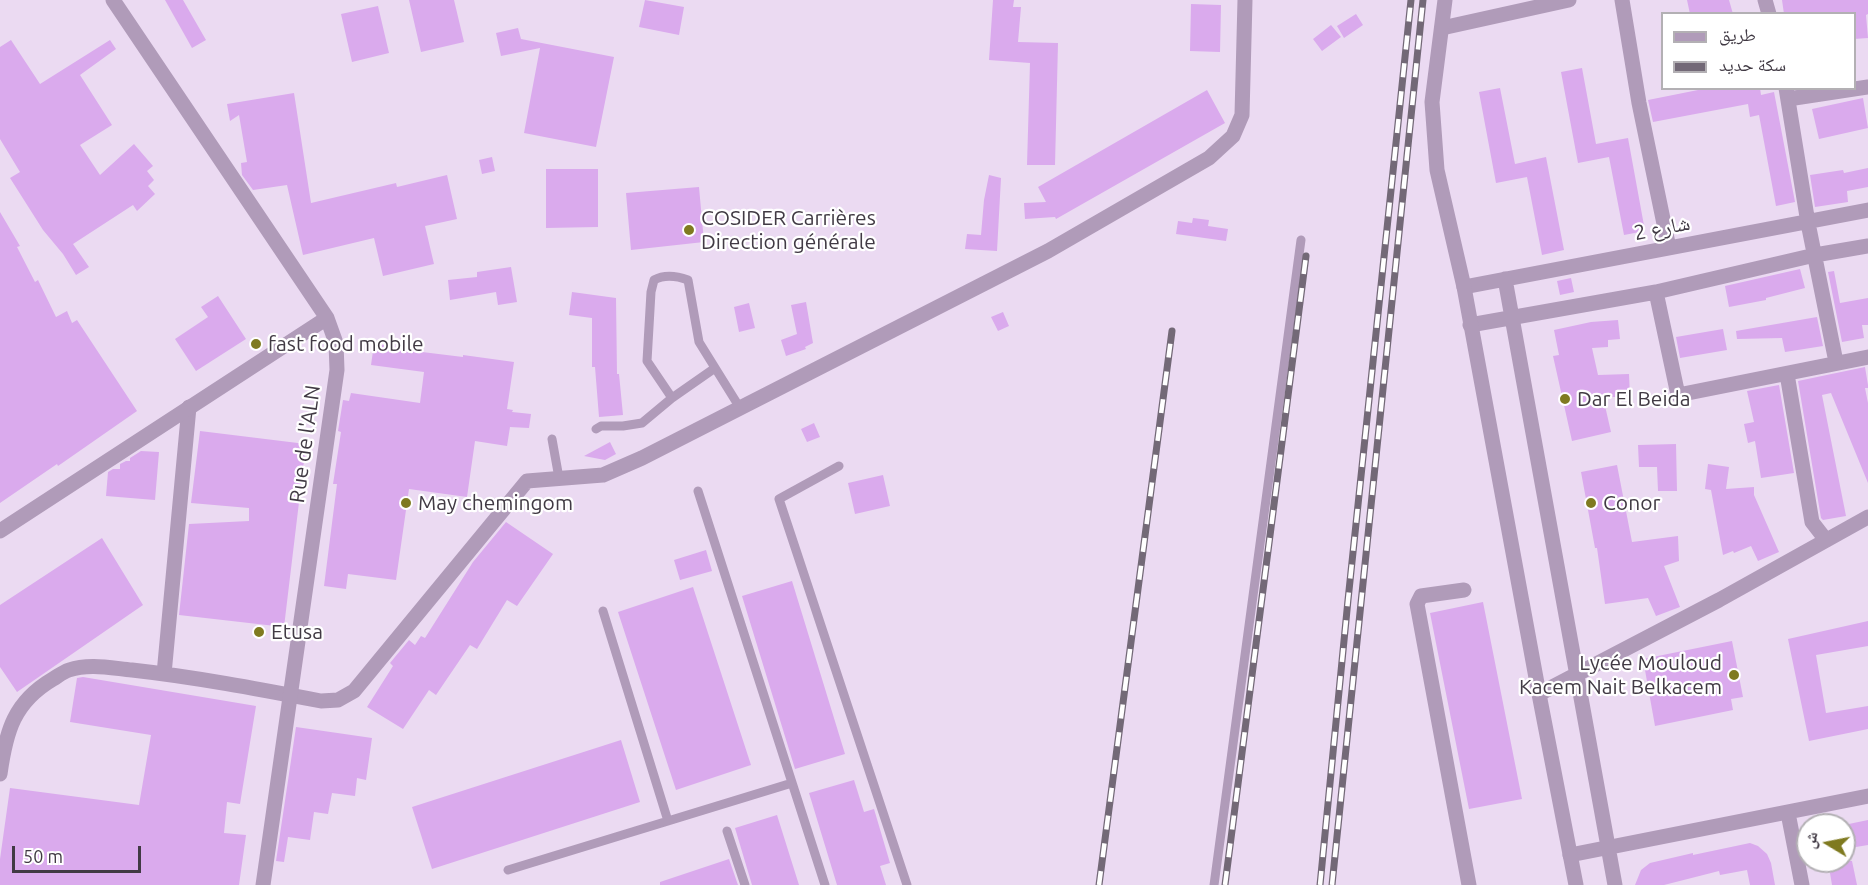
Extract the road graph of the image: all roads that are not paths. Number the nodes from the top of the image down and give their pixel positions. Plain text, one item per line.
1 (113, 0) edge
2 (1245, 0) edge
3 (1445, 0) edge
4 (1569, 0) edge
5 (1622, 0) edge
6 (1442, 28) junction
7 (1833, 90) edge
8 (1787, 94) edge
9 (1868, 210) edge
10 (1808, 223) junction
11 (1301, 240) dead end
12 (1868, 246) edge
13 (1669, 248) junction
14 (1815, 255) junction
15 (1505, 279) junction
16 (1464, 287) junction
17 (1656, 292) junction
18 (1511, 317) junction
19 (327, 318) junction
20 (1470, 325) junction
21 (1868, 357) edge
22 (1836, 362) junction
23 (715, 368) junction
24 (1787, 374) junction
25 (672, 398) junction
26 (189, 407) junction
27 (740, 408) junction
28 (596, 429) dead end
29 (552, 439) dead end
30 (839, 466) dead end
31 (559, 478) junction
32 (698, 491) dead end
33 (1868, 517) edge
34 (0, 531) edge
35 (1826, 540) junction
36 (1464, 590) dead end
37 (603, 611) dead end
38 (164, 674) junction
39 (1576, 675) junction
40 (1539, 694) junction
41 (290, 695) junction
42 (0, 774) edge
43 (792, 783) junction
44 (1868, 796) edge
45 (1788, 813) junction
46 (668, 821) junction
47 (727, 831) dead end
48 (1608, 848) junction
49 (1570, 855) junction
50 (508, 870) dead end
51 (263, 885) edge
52 (745, 885) edge
53 (825, 885) edge
54 (907, 885) edge
55 (1214, 885) edge
56 (1469, 885) edge
57 (1576, 885) edge
58 (1615, 885) edge
59 (1802, 885) edge

1 - 19 street, Rue de l'ALN
2 - 27 street
3 - 6 street
4 - 6 street
5 - 13 street
6 - 16 street
7 - 8 street
8 - 10 street
9 - 10 street, شارع 2
10 - 13 street, شارع 2
10 - 14 street
11 - 55 lane
12 - 14 street
13 - 15 street, شارع 2
14 - 17 street
14 - 22 street
15 - 16 street, شارع 2
15 - 18 street
16 - 20 street
17 - 18 street
17 - 24 street
18 - 20 street
18 - 39 street
19 - 26 street
19 - 41 street, Rue de l'ALN
20 - 40 street
21 - 22 street
22 - 24 street
23 - 25 lane
23 - 25 lane
23 - 27 lane
24 - 35 street
25 - 28 lane
26 - 34 street
26 - 38 street
27 - 31 street
29 - 31 lane
30 - 54 lane
31 - 41 street
32 - 43 lane
33 - 35 street
35 - 39 street
36 - 56 street
37 - 46 lane
38 - 41 street
38 - 42 street
39 - 40 street
39 - 48 street
40 - 49 street
41 - 51 street, Rue de l'ALN
43 - 46 lane
43 - 53 lane
44 - 45 street
45 - 48 street
45 - 59 street
46 - 50 lane
47 - 52 lane
48 - 49 street
48 - 58 street
49 - 57 street

